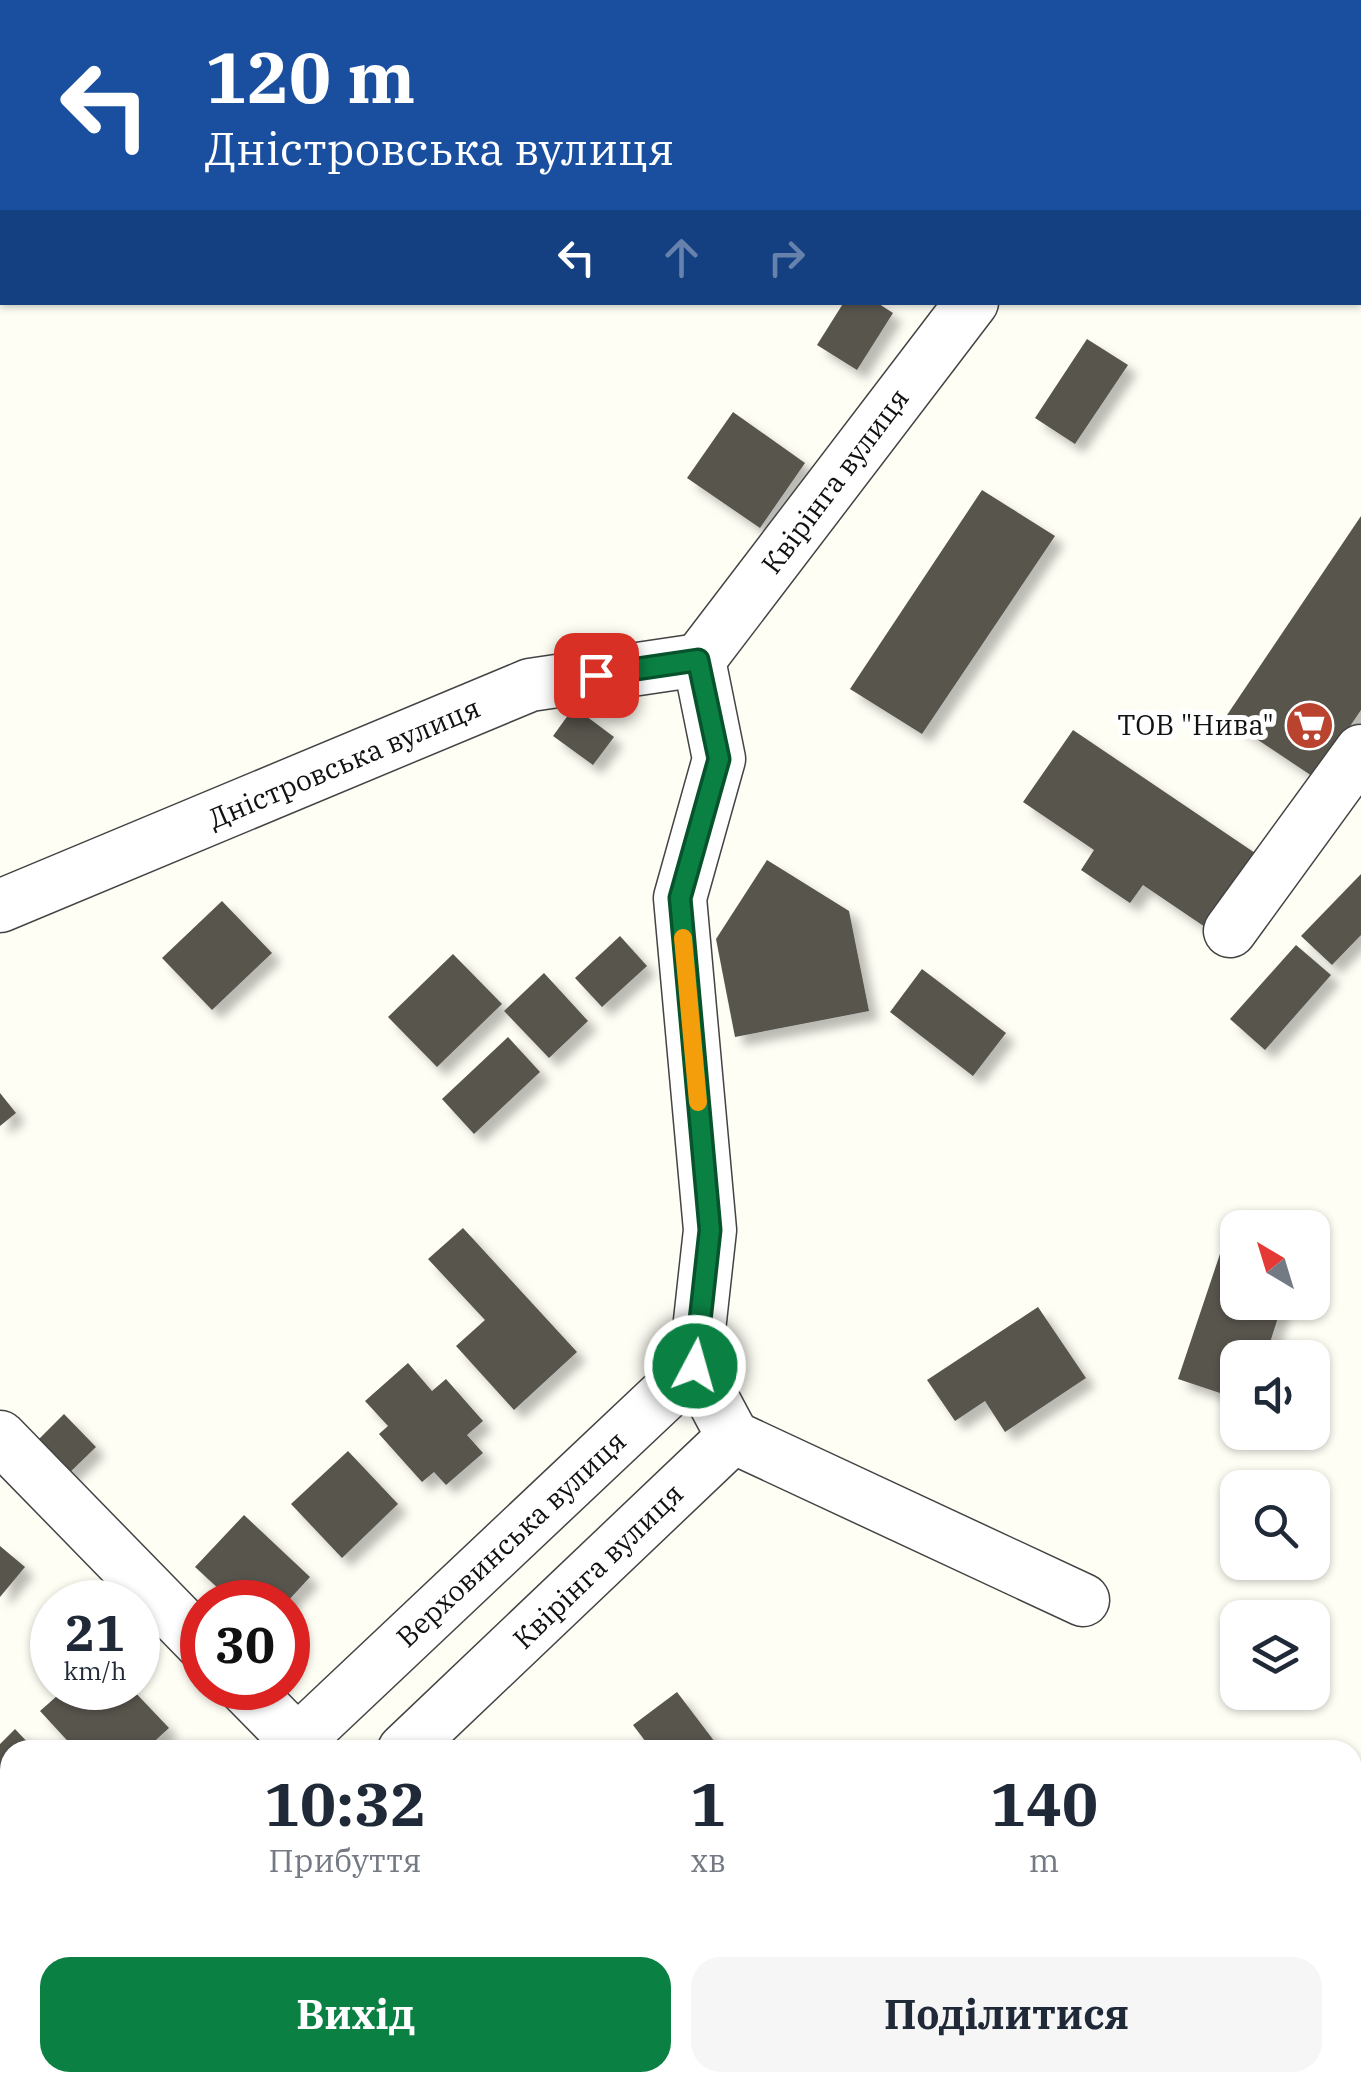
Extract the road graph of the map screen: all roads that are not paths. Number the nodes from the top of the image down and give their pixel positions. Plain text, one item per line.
1 (970, 305) edge
2 (698, 660) junction
3 (1361, 751) edge
4 (0, 906) edge
5 (1230, 931) dead end
6 (695, 1366) junction
7 (0, 1437) edge
8 (733, 1437) junction
9 (1083, 1600) dead end
10 (180, 1621) edge
11 (264, 1710) edge
12 (289, 1740) edge
13 (302, 1740) edge
14 (415, 1740) edge

1 - 2 street, Квірінга вулиця
2 - 4 street, Дністровська вулиця
2 - 6 street
3 - 5 street
6 - 8 street
6 - 13 street, Верховинська вулиця
7 - 10 street
8 - 9 street
8 - 14 street, Квірінга вулиця
11 - 12 street

